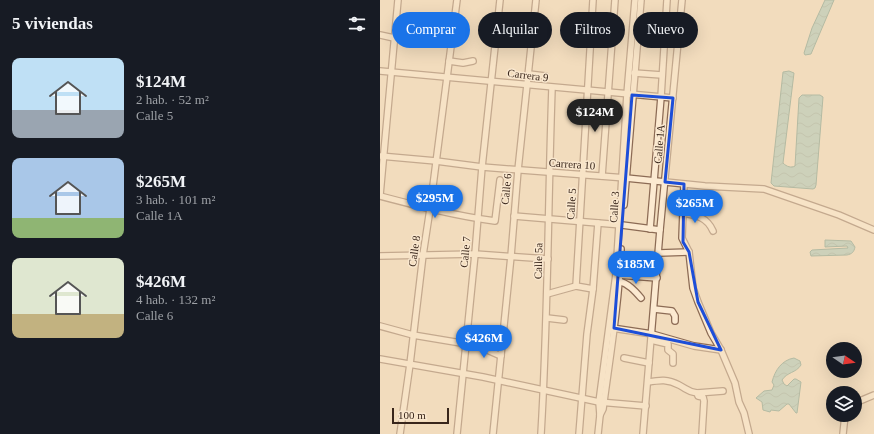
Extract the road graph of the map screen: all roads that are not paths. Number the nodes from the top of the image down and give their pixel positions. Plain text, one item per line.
1 (398, 0) edge
2 (457, 0) edge
3 (500, 0) edge
4 (536, 0) edge
5 (593, 0) edge
6 (615, 0) edge
7 (635, 0) edge
8 (641, 0) edge
9 (667, 0) edge
10 (682, 0) edge
11 (397, 12) edge
12 (380, 35) edge
13 (392, 38) edge
14 (393, 48) edge
15 (473, 61) dead end
16 (449, 62) junction
17 (380, 71) edge
18 (391, 72) junction
19 (634, 73) junction
20 (529, 74) junction
21 (662, 75) junction
22 (545, 76) dead end
23 (447, 77) junction
24 (492, 81) junction
25 (528, 85) junction
26 (552, 88) junction
27 (589, 91) junction
28 (608, 93) junction
29 (630, 94) junction
30 (661, 97) junction
31 (673, 98) junction
32 (382, 156) edge
33 (436, 161) junction
34 (482, 167) junction
35 (518, 170) junction
36 (549, 172) junction
37 (583, 175) junction
38 (602, 176) junction
39 (624, 178) junction
40 (500, 180) dead end
41 (654, 180) junction
42 (665, 182) junction
43 (684, 184) junction
44 (380, 195) edge
45 (430, 209) junction
46 (682, 213) junction
47 (514, 216) junction
48 (478, 219) junction
49 (549, 219) junction
50 (580, 221) junction
51 (598, 223) junction
52 (621, 225) junction
53 (650, 229) junction
54 (660, 230) junction
55 (874, 230) edge
56 (713, 231) dead end
57 (689, 252) junction
58 (659, 253) junction
59 (475, 254) junction
60 (423, 255) junction
61 (380, 256) edge
62 (511, 256) junction
63 (548, 259) junction
64 (618, 278) junction
65 (657, 278) junction
66 (576, 286) junction
67 (593, 289) junction
68 (547, 294) junction
69 (642, 298) dead end
70 (654, 309) junction
71 (546, 318) junction
72 (564, 320) dead end
73 (675, 321) dead end
74 (380, 326) edge
75 (612, 328) junction
76 (413, 335) junction
77 (502, 335) junction
78 (652, 337) junction
79 (467, 344) junction
80 (476, 345) junction
81 (721, 350) junction
82 (501, 356) junction
83 (624, 358) dead end
84 (380, 359) edge
85 (649, 363) junction
86 (410, 364) junction
87 (673, 364) dead end
88 (464, 374) junction
89 (498, 381) junction
90 (648, 382) junction
91 (544, 390) junction
92 (723, 391) dead end
93 (697, 393) junction
94 (874, 395) edge
95 (582, 398) junction
96 (862, 400) edge
97 (602, 402) junction
98 (646, 406) junction
99 (844, 422) edge
100 (400, 434) edge
101 (457, 434) edge
102 (493, 434) edge
103 (541, 434) edge
104 (579, 434) edge
105 (598, 434) edge
106 (644, 434) edge
107 (702, 434) edge
108 (749, 434) edge
109 (843, 434) edge

1 - 11 street
2 - 16 street, Calle 8
3 - 24 street, Calle 7
4 - 20 street, Calle 6
5 - 27 street, Calle 5
6 - 28 street
7 - 29 street, Calle 3
8 - 19 street, Calle 3
9 - 21 street
10 - 31 street, Calle 1A
12 - 13 street
14 - 18 street
15 - 16 street
16 - 23 street, Calle 8
17 - 18 street, Carrera 9
18 - 23 street, Carrera 9
18 - 32 street
19 - 21 street
19 - 29 street, Calle 3
20 - 22 street
20 - 25 street, Calle 6
21 - 30 street
23 - 24 street, Carrera 9
23 - 33 street, Calle 8
24 - 25 street, Carrera 9
24 - 34 street, Calle 7
25 - 26 street, Carrera 9
25 - 35 street, Calle 6
26 - 27 street, Carrera 9
26 - 36 street, Calle 5a
27 - 28 street, Carrera 9
27 - 37 street, Calle 5
28 - 29 street, Carrera 9
28 - 38 street
29 - 30 street, Carrera 9
29 - 39 street, Calle 3
30 - 31 street, Carrera 9
30 - 41 street
31 - 42 street, Calle 1A
32 - 33 street, Carrera 10
32 - 44 street
33 - 34 street, Carrera 10
33 - 45 street, Calle 8
34 - 35 street, Carrera 10
34 - 48 street, Calle 7
35 - 36 street, Carrera 10
35 - 47 street, Calle 6
36 - 37 street, Carrera 10
36 - 49 street, Calle 5a
37 - 38 street, Carrera 10
37 - 50 street, Calle 5
38 - 39 street, Carrera 10
39 - 41 street, Carrera 10
39 - 52 street, Calle 3
40 - 48 street
41 - 42 street, Carrera 10
41 - 53 street
42 - 43 street, Carrera 10
42 - 54 street, Calle 1A
43 - 46 street
43 - 55 street, Carrera 10
44 - 45 street
45 - 48 street
45 - 60 street, Calle 8
46 - 56 street
46 - 57 street
47 - 49 street
47 - 62 street, Calle 6
48 - 59 street, Calle 7
49 - 50 street
49 - 63 street, Calle 5a
50 - 51 street
50 - 66 street, Calle 5
51 - 52 street
51 - 67 street
52 - 53 street
52 - 64 street, Calle 3
53 - 54 street
54 - 58 street, Calle 1A
57 - 58 street
57 - 81 street
58 - 65 street, Calle 1A
59 - 60 street
59 - 62 street
59 - 79 street, Calle 7
60 - 61 street
60 - 76 street, Calle 8
62 - 63 street
62 - 77 street, Calle 6
63 - 68 street, Calle 5a
64 - 65 street
64 - 69 street
64 - 75 street, Calle 3
65 - 70 street, Calle 1A
66 - 67 street
66 - 68 street
67 - 95 street
68 - 71 street, Calle 5a
70 - 73 street
70 - 78 street, Calle 1A
71 - 72 street
71 - 91 street, Calle 5a
74 - 76 street
75 - 78 street
75 - 97 street, Calle 3
76 - 79 street
76 - 86 street, Calle 8
77 - 80 street
77 - 82 street, Calle 6
78 - 81 street
78 - 85 street, Calle 1A
78 - 87 street
79 - 80 street
79 - 88 street, Calle 7
80 - 82 street
81 - 108 street
82 - 89 street, Calle 6
83 - 85 street
84 - 86 street
85 - 90 street, Calle 1A
86 - 88 street
86 - 100 street, Calle 8
88 - 89 street
88 - 101 street, Calle 7
89 - 91 street
89 - 102 street, Calle 6
90 - 93 street
90 - 98 street, Calle 1A
91 - 95 street
91 - 103 street, Calle 5a
92 - 93 street
93 - 107 street
94 - 96 street
95 - 97 street
95 - 104 street
97 - 98 street
97 - 105 street, Calle 3
98 - 106 street, Calle 1A
99 - 109 street

